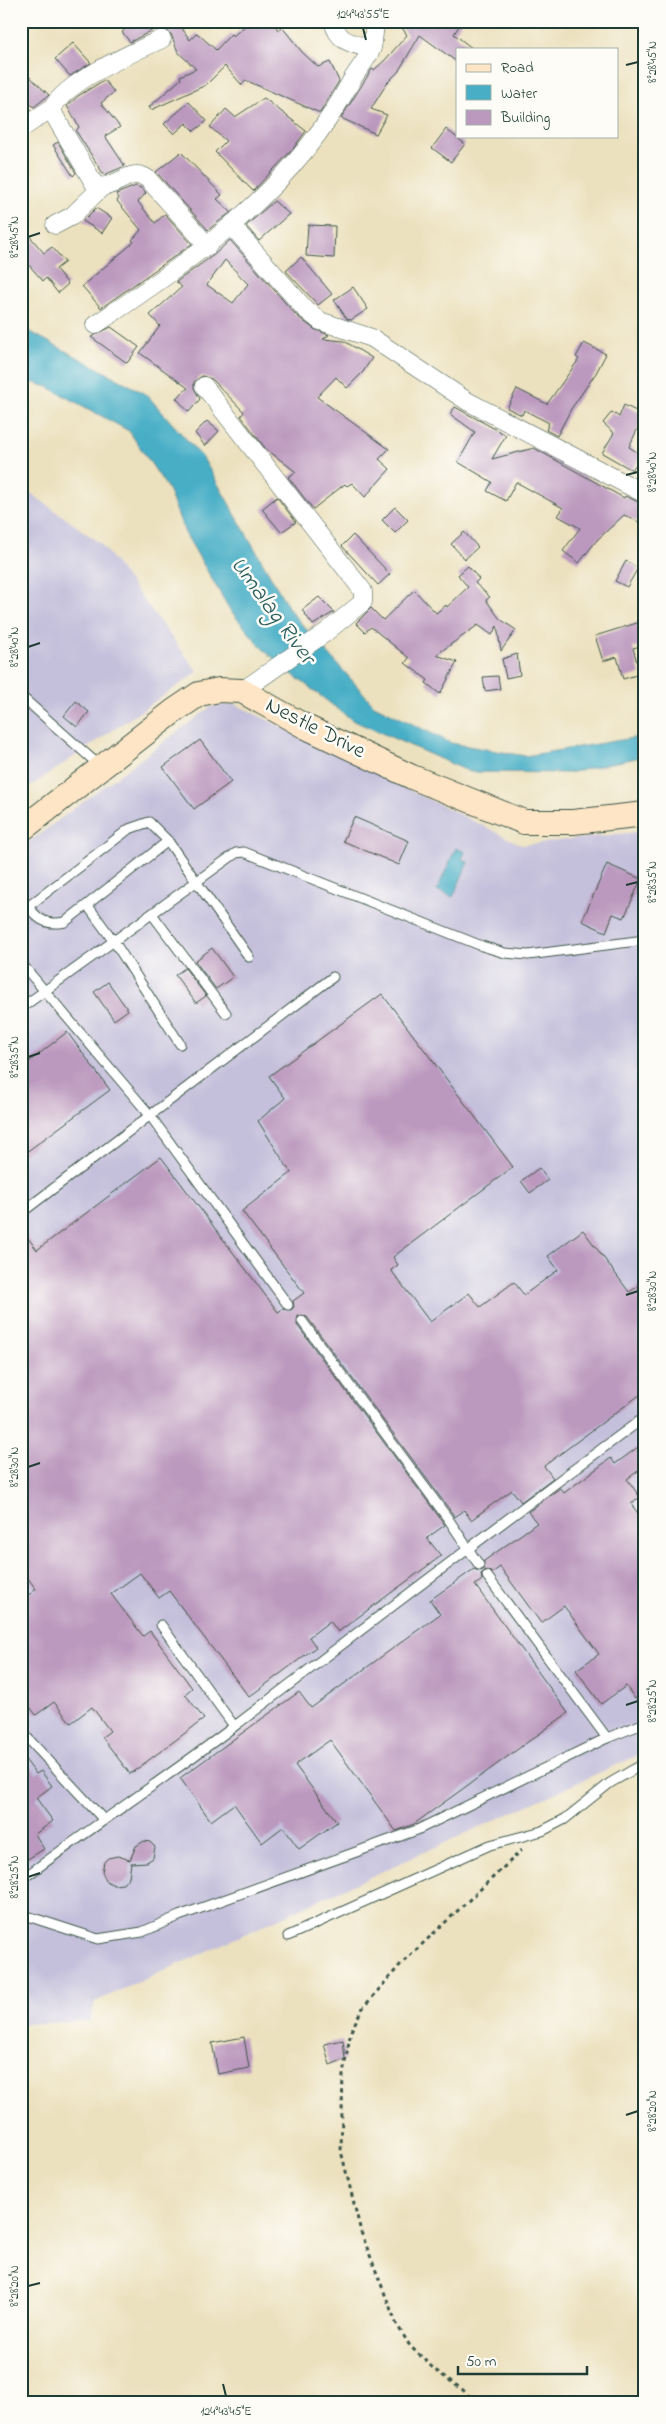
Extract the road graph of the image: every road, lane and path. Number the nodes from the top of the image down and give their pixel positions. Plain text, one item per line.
1 (332, 21) edge
2 (375, 21) edge
3 (162, 40) dead end
4 (371, 49) junction
5 (52, 106) junction
6 (21, 129) edge
7 (102, 187) junction
8 (55, 225) dead end
9 (231, 225) junction
10 (208, 246) junction
11 (95, 325) dead end
12 (204, 386) dead end
13 (645, 494) edge
14 (251, 684) junction
15 (21, 696) edge
16 (101, 767) junction
17 (645, 814) edge
18 (21, 830) edge
19 (168, 841) junction
20 (195, 882) junction
21 (21, 898) edge
22 (88, 906) junction
23 (25, 910) edge
24 (152, 914) junction
25 (645, 940) edge
26 (114, 943) junction
27 (249, 958) dead end
28 (21, 963) edge
29 (333, 976) dead end
30 (45, 992) junction
31 (21, 1008) edge
32 (226, 1013) dead end
33 (180, 1044) dead end
34 (149, 1114) junction
35 (21, 1212) edge
36 (288, 1305) dead end
37 (302, 1321) dead end
38 (645, 1417) edge
39 (467, 1548) junction
40 (478, 1566) dead end
41 (488, 1576) dead end
42 (161, 1625) dead end
43 (645, 1723) edge
44 (234, 1726) junction
45 (21, 1731) edge
46 (607, 1738) junction
47 (645, 1763) edge
48 (103, 1819) junction
49 (542, 1831) junction
50 (21, 1880) edge
51 (21, 1914) edge
52 (288, 1936) dead end
53 (476, 2403) edge

1 - 4 street
2 - 4 street
3 - 5 street
4 - 9 street
5 - 6 street
5 - 7 street
7 - 8 street
7 - 10 street
9 - 10 street
9 - 13 street
10 - 11 street
12 - 14 street
14 - 16 street, Nestle Drive
14 - 17 street, Nestle Drive
15 - 16 lane
16 - 18 street, Nestle Drive
19 - 20 lane
19 - 22 lane
19 - 23 lane
20 - 24 lane
20 - 25 lane
20 - 27 lane
21 - 23 lane
22 - 23 lane
22 - 26 lane
24 - 26 lane
24 - 32 lane
26 - 30 lane
26 - 33 lane
28 - 30 lane
29 - 34 lane
30 - 31 lane
30 - 34 lane
34 - 35 lane
34 - 36 lane
37 - 39 lane
38 - 39 lane
39 - 40 lane
39 - 44 lane
41 - 46 lane
42 - 44 lane
43 - 46 lane
44 - 48 lane
45 - 48 lane
46 - 51 lane
47 - 49 lane
48 - 50 lane
49 - 52 lane
49 - 53 path

